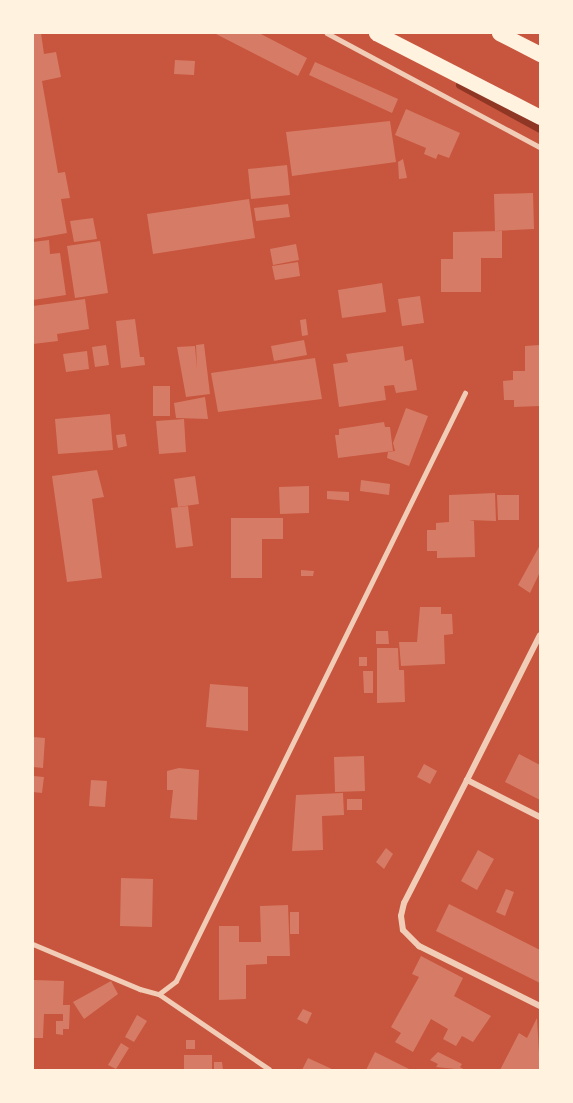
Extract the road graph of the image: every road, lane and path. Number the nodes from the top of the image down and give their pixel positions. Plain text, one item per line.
1 (327, 33) edge
2 (376, 33) edge
3 (499, 33) edge
4 (540, 54) edge
5 (540, 117) edge
6 (540, 147) edge
7 (465, 393) dead end
8 (540, 635) edge
9 (467, 780) junction
10 (540, 817) edge
11 (33, 944) edge
12 (159, 994) junction
13 (540, 1006) edge
14 (269, 1069) edge

1 - 6 lane
2 - 5 main road
3 - 4 main road
7 - 12 lane
8 - 9 street
9 - 10 street
9 - 13 street
11 - 12 lane
12 - 14 lane

